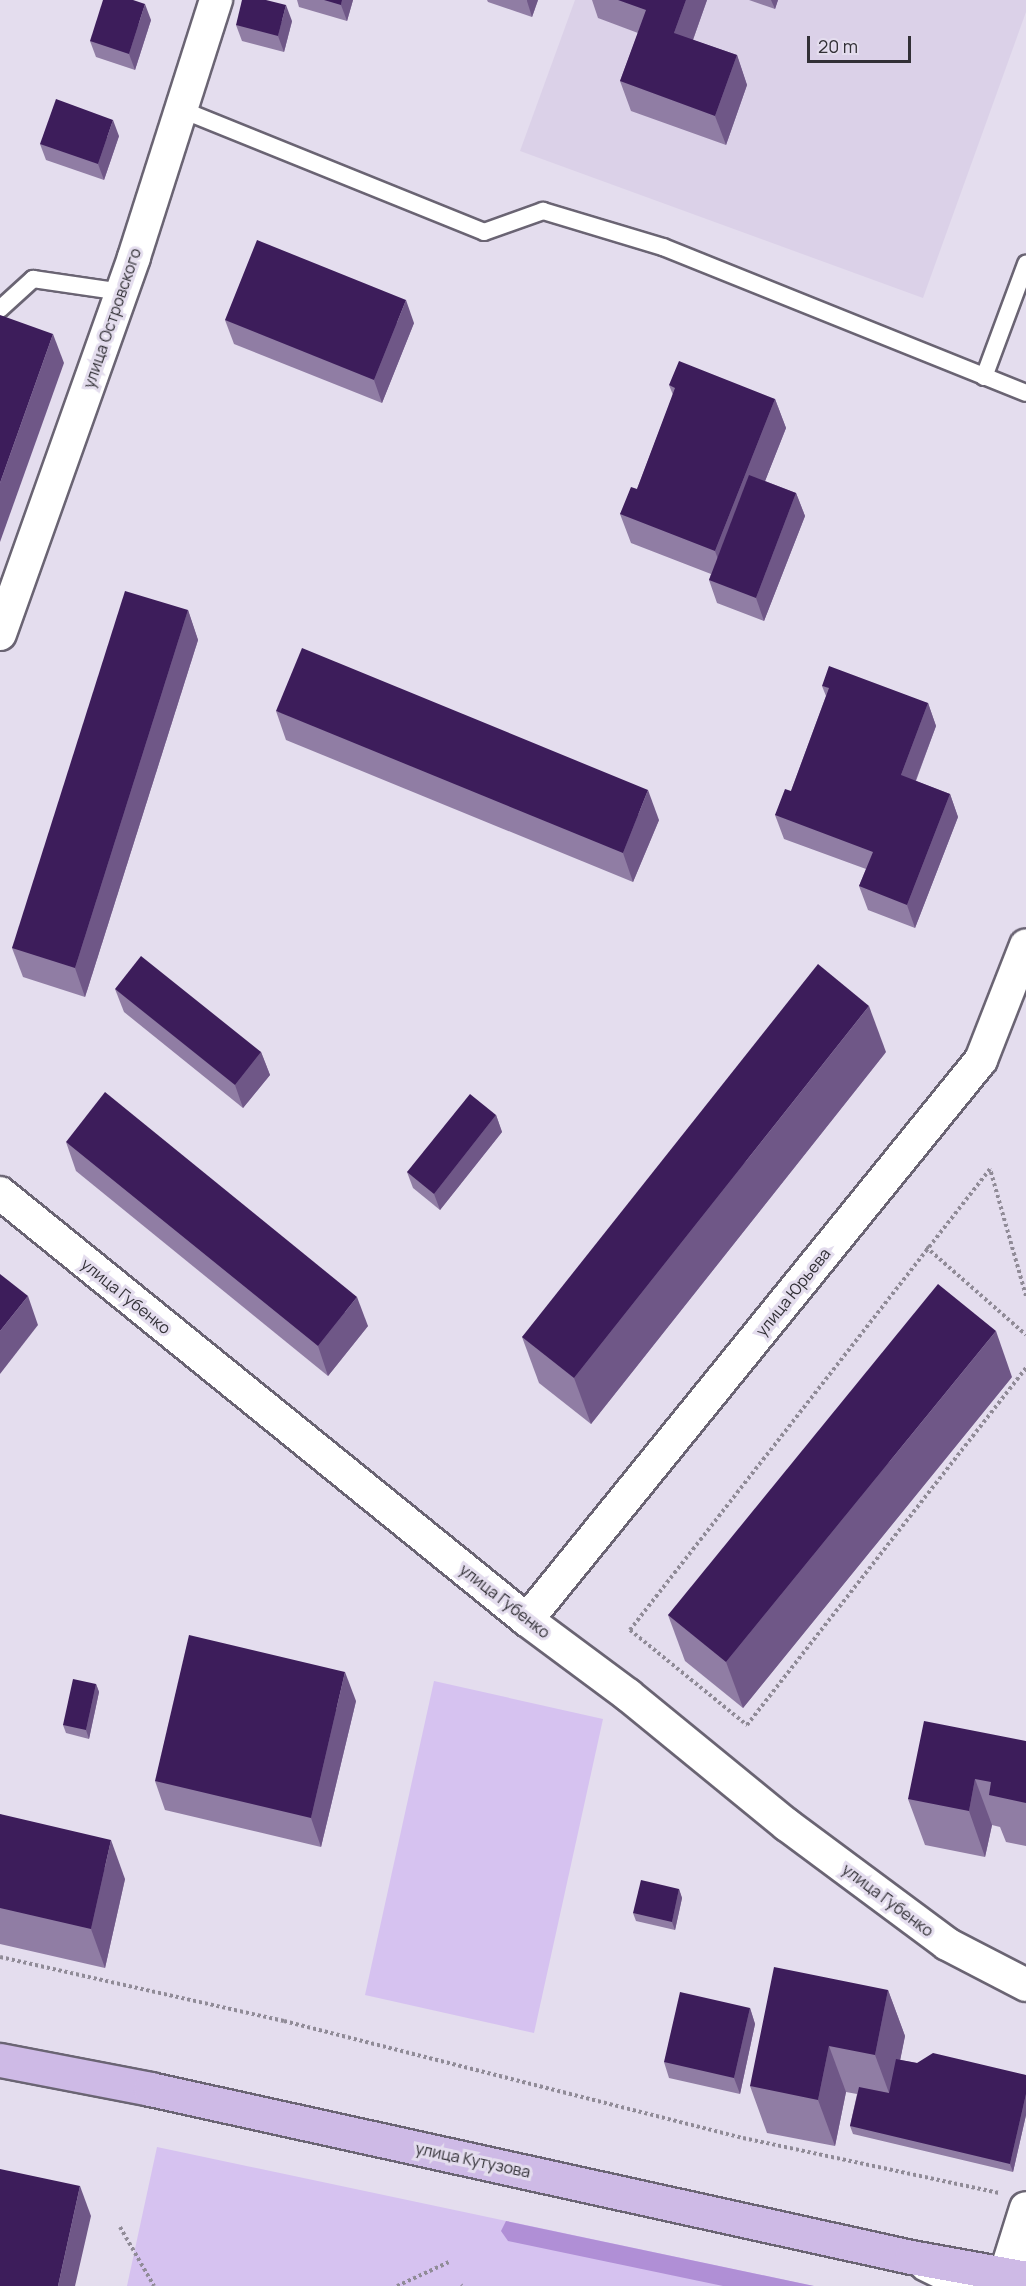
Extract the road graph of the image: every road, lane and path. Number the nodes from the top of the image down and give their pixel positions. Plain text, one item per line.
1 (216, 0) edge
2 (180, 109) junction
3 (1026, 264) edge
4 (122, 292) junction
5 (0, 309) edge
6 (984, 376) junction
7 (1026, 393) edge
8 (0, 634) edge
9 (1026, 945) edge
10 (0, 1193) edge
11 (926, 1247) junction
12 (1026, 1296) edge
13 (1026, 1335) edge
14 (1026, 1368) edge
15 (527, 1620) junction
16 (0, 1957) edge
17 (1026, 1984) edge
18 (0, 2060) edge
19 (1015, 2201) edge
20 (120, 2227) dead end
21 (911, 2257) junction
22 (449, 2262) dead end
23 (1008, 2280) edge
24 (154, 2286) edge
25 (397, 2286) edge
26 (971, 2286) edge

1 - 2 street, улица Островского
2 - 4 street, улица Островского
2 - 6 lane
3 - 6 lane
4 - 5 lane
4 - 8 street, улица Островского
6 - 7 lane
9 - 15 street, улица Юрьева
10 - 15 street, улица Губенко
11 - 12 path
11 - 13 path
11 - 14 path
15 - 17 street, улица Губенко
16 - 19 path
18 - 21 main road, улица Кутузова
19 - 23 street
20 - 24 path
21 - 23 main road, улица Кутузова
21 - 26 main road
22 - 25 path

